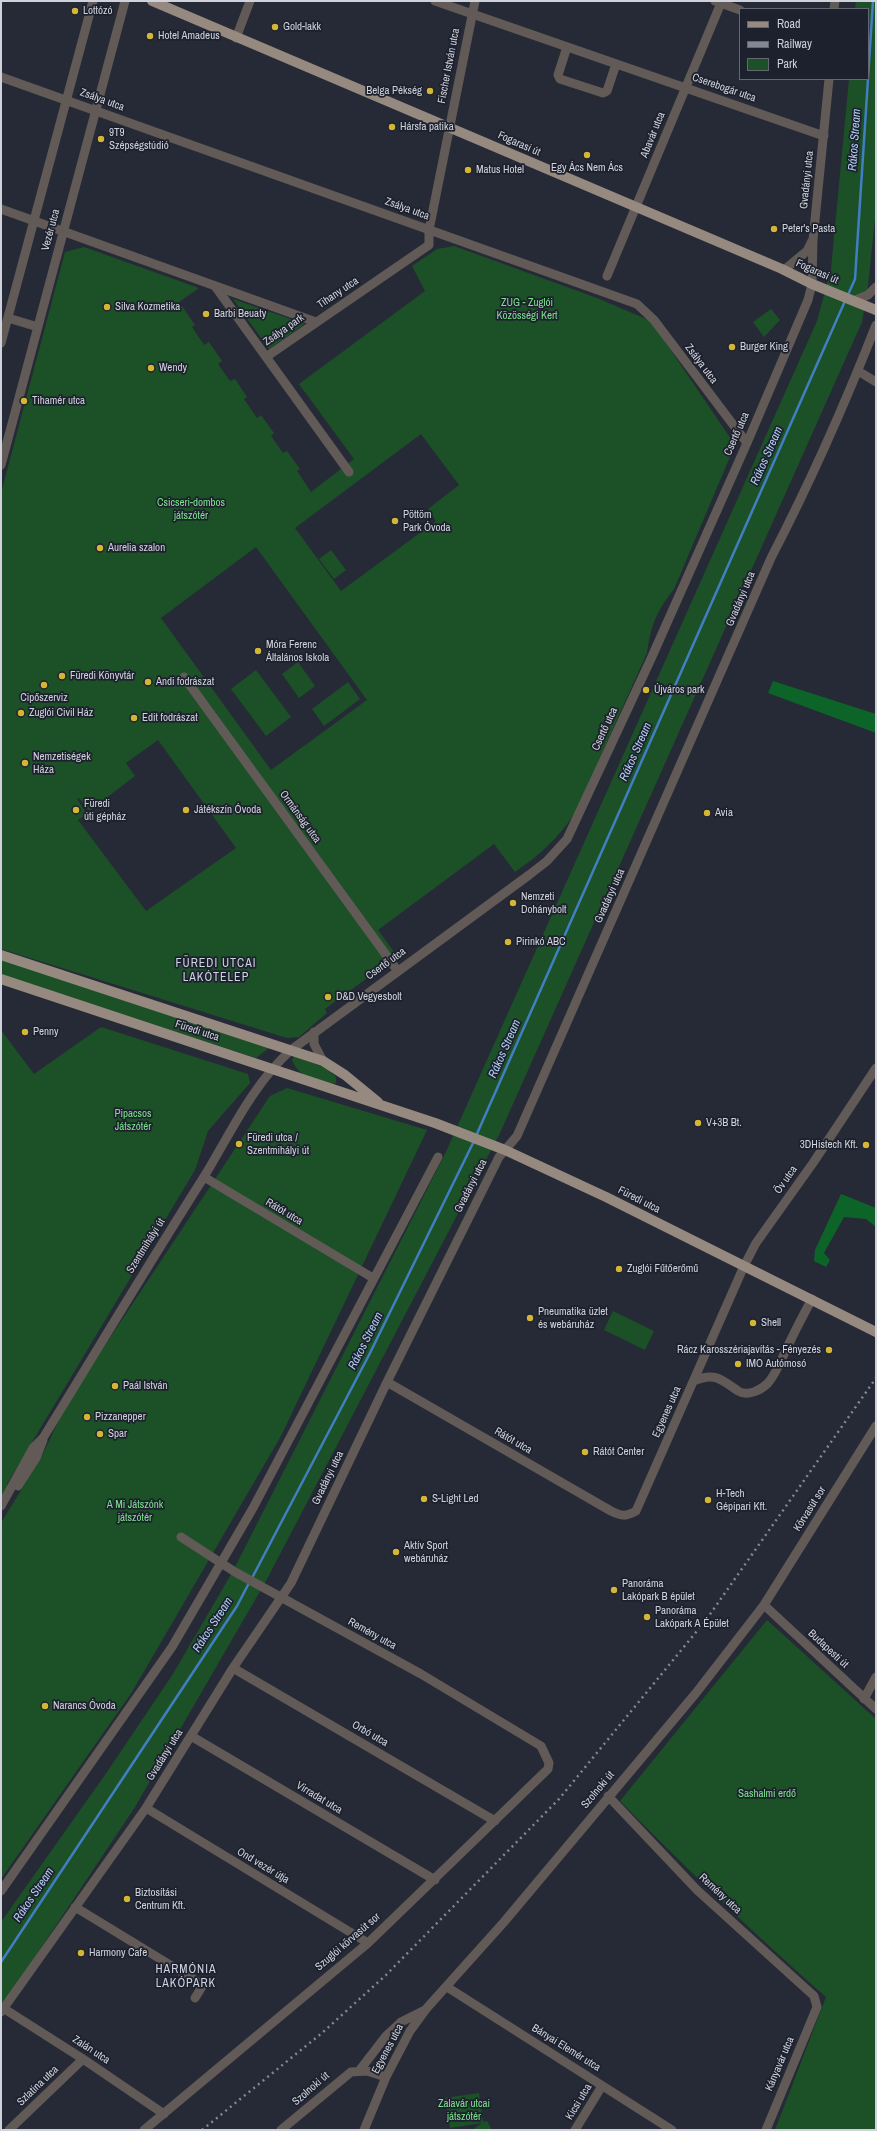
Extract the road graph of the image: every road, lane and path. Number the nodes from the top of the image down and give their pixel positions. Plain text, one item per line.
1 (93, 1) edge
2 (118, 1) edge
3 (125, 1) edge
4 (152, 1) edge
5 (250, 1) edge
6 (435, 1) edge
7 (475, 1) edge
8 (718, 2) edge
9 (739, 10) edge
10 (472, 15) junction
11 (121, 17) junction
12 (236, 38) junction
13 (567, 46) junction
14 (616, 64) junction
15 (1, 77) edge
16 (829, 80) edge
17 (685, 88) junction
18 (66, 100) junction
19 (96, 111) junction
20 (450, 127) junction
21 (824, 136) junction
22 (637, 208) junction
23 (1, 209) edge
24 (34, 220) junction
25 (429, 230) junction
26 (63, 231) junction
27 (813, 240) junction
28 (784, 270) junction
29 (607, 276) dead end
30 (812, 284) junction
31 (215, 286) junction
32 (876, 286) edge
33 (852, 301) junction
34 (876, 310) edge
35 (8, 318) junction
36 (316, 322) junction
37 (876, 326) edge
38 (38, 327) junction
39 (3, 328) edge
40 (1, 343) edge
41 (266, 357) junction
42 (858, 371) junction
43 (876, 382) edge
44 (747, 443) junction
45 (3, 451) edge
46 (1, 465) edge
47 (349, 472) dead end
48 (184, 677) dead end
49 (1, 955) edge
50 (397, 970) junction
51 (1, 979) edge
52 (314, 1032) junction
53 (291, 1050) junction
54 (323, 1061) junction
55 (876, 1068) edge
56 (272, 1069) junction
57 (384, 1107) junction
58 (505, 1150) junction
59 (438, 1156) dead end
60 (204, 1177) junction
61 (744, 1266) junction
62 (373, 1278) junction
63 (812, 1299) junction
64 (876, 1332) edge
65 (694, 1381) junction
66 (388, 1382) junction
67 (876, 1426) edge
68 (1, 1506) edge
69 (629, 1515) joint
70 (181, 1537) dead end
71 (220, 1563) junction
72 (280, 1598) junction
73 (764, 1605) junction
74 (232, 1668) junction
75 (876, 1677) edge
76 (864, 1699) junction
77 (876, 1709) edge
78 (190, 1736) junction
79 (548, 1756) joint
80 (608, 1796) junction
81 (146, 1808) junction
82 (495, 1821) junction
83 (435, 1880) junction
84 (1, 1890) edge
85 (75, 1908) junction
86 (368, 1943) junction
87 (447, 1987) junction
88 (195, 1998) dead end
89 (817, 2006) joint
90 (426, 2009) junction
91 (2, 2010) edge
92 (83, 2059) junction
93 (359, 2071) junction
94 (386, 2078) junction
95 (602, 2086) junction
96 (164, 2114) junction
97 (9, 2130) edge
98 (144, 2130) edge
99 (281, 2130) edge
100 (364, 2130) edge
101 (575, 2130) edge
102 (672, 2130) edge
103 (766, 2130) edge

1 - 18 street, Vezér utca
2 - 11 street
3 - 11 street, Vezér utca
4 - 12 main road, Fogarasi út
5 - 12 street
6 - 10 street, Cserebogár utca
7 - 10 street, Fischer István utca
8 - 9 street
8 - 17 street, Abavár utca
10 - 13 street, Cserebogár utca
10 - 20 street, Fischer István utca
11 - 19 street, Vezér utca
12 - 20 main road, Fogarasi út
13 - 14 street, Cserebogár utca
13 - 14 street
14 - 17 street, Cserebogár utca
15 - 18 street, Zsálya utca
16 - 21 street, Gvadányi utca
17 - 21 street, Cserebogár utca
17 - 22 street, Abavár utca
18 - 19 street, Zsálya utca
18 - 24 street, Vezér utca
19 - 25 street, Zsálya utca
19 - 26 street, Vezér utca
20 - 22 main road, Fogarasi út
20 - 25 street, Fischer István utca
21 - 27 street, Gvadányi utca
22 - 28 main road, Fogarasi út
22 - 29 street, Abavár utca
23 - 24 street
24 - 26 street, Tihany utca
24 - 35 street, Vezér utca
25 - 36 street, Tihany utca
25 - 44 street, Zsálya utca
26 - 31 street, Tihany utca
26 - 38 street, Vezér utca
27 - 28 street
27 - 30 street, Gvadányi utca
28 - 30 main road, Fogarasi út
30 - 33 main road, Fogarasi út
30 - 44 street, Csertő utca
31 - 36 street, Tihany utca
31 - 41 street
32 - 33 street
33 - 34 main road, Fogarasi út
35 - 38 street
35 - 39 street, Vezér utca
36 - 41 street, Zsálya park
37 - 42 street, Gvadányi utca
38 - 45 street, Vezér utca
39 - 40 street, Vezér utca
41 - 47 street
42 - 43 street
42 - 58 street, Gvadányi utca
44 - 50 street, Csertő utca
45 - 46 street, Vezér utca
48 - 50 street, Ormánság utca
49 - 53 main road, Füredi utca
50 - 52 street, Csertő utca
51 - 56 main road, Füredi utca
52 - 53 street, Csertő utca
52 - 54 street
53 - 54 main road, Füredi utca
53 - 56 street, Csertő utca
54 - 57 main road, Füredi utca
55 - 61 street, Öv utca
56 - 57 main road, Füredi utca
56 - 60 street, Szentmihályi út
57 - 58 main road, Füredi utca
58 - 61 main road, Füredi utca
58 - 66 street, Gvadányi utca
59 - 62 street
60 - 62 street, Rátót utca
60 - 68 street, Szentmihályi út
61 - 63 main road, Füredi utca
61 - 65 street, Egyenes utca
62 - 71 street
63 - 64 main road, Füredi utca
63 - 65 street, Egyenes utca
65 - 69 street, Egyenes utca
66 - 69 street, Rátót utca
66 - 72 street, Gvadányi utca
67 - 73 street, Körvasút sor
70 - 71 street, Remény utca
71 - 72 street, Remény utca
71 - 84 street
72 - 74 street, Gvadányi utca
72 - 79 street, Remény utca
73 - 76 street, Budapesti út
73 - 80 street, Szolnoki út
74 - 78 street, Gvadányi utca
74 - 82 street, Orbó utca
75 - 76 street
76 - 77 street, Budapesti út
78 - 81 street, Gvadányi utca
78 - 83 street, Virradat utca
79 - 82 street, Szuglói körvasút sor
80 - 87 street, Szolnoki út
80 - 89 street, Remény utca
81 - 85 street, Gvadányi utca
81 - 86 street, Ond vezér útja
82 - 83 street, Szuglói körvasút sor
83 - 86 street, Szuglói körvasút sor
85 - 88 street
85 - 91 street, Gvadányi utca
86 - 96 street, Szuglói körvasút sor
87 - 90 street, Egyenes utca
87 - 95 street, Bányai Elemér utca
89 - 103 street, Kányavár utca
90 - 93 street, Szolnoki út
90 - 94 street, Egyenes utca
91 - 92 street, Zalán utca
92 - 96 street, Zalán utca
92 - 97 street, Szlatina utca
93 - 94 street
93 - 99 street, Szolnoki út
94 - 100 street, Egyenes utca
95 - 101 street, Kicsi utca
95 - 102 street, Bányai Elemér utca
96 - 98 street, Szuglói körvasút sor

